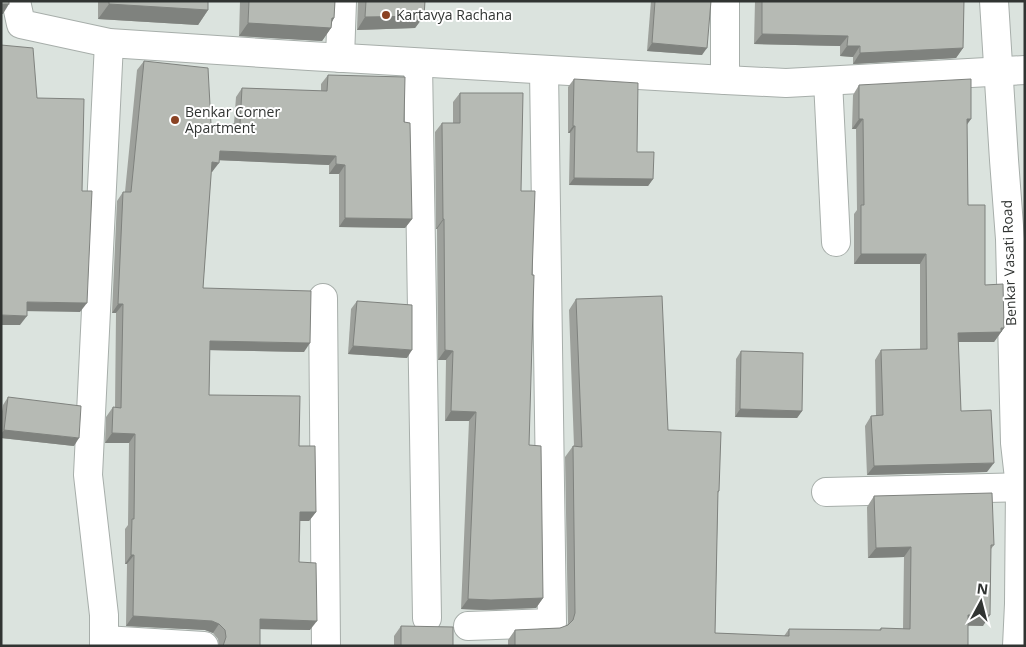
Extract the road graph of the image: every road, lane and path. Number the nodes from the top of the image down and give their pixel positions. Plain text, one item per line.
1 (16, 1) edge
2 (342, 1) edge
3 (725, 1) edge
4 (994, 1) edge
5 (109, 43) junction
6 (340, 58) junction
7 (418, 63) junction
8 (544, 70) junction
9 (1012, 71) edge
10 (725, 80) junction
11 (828, 81) junction
12 (836, 242) dead end
13 (323, 298) dead end
14 (1019, 341) edge
15 (1022, 487) edge
16 (826, 492) dead end
17 (427, 618) dead end
18 (468, 626) dead end
19 (104, 643) edge
20 (204, 646) edge
21 (326, 646) edge
22 (1017, 646) edge

1 - 5 street
2 - 6 street
3 - 10 street
4 - 9 street, Benkar Vasati Road
5 - 6 street
5 - 19 street
6 - 7 street
7 - 8 street
7 - 17 street
8 - 10 street
8 - 18 street
9 - 11 street
9 - 14 street, Benkar Vasati Road
10 - 11 street
11 - 12 street
13 - 21 street
14 - 15 street, Benkar Vasati Road
15 - 16 street
15 - 22 street, Benkar Vasati Road
19 - 20 street

